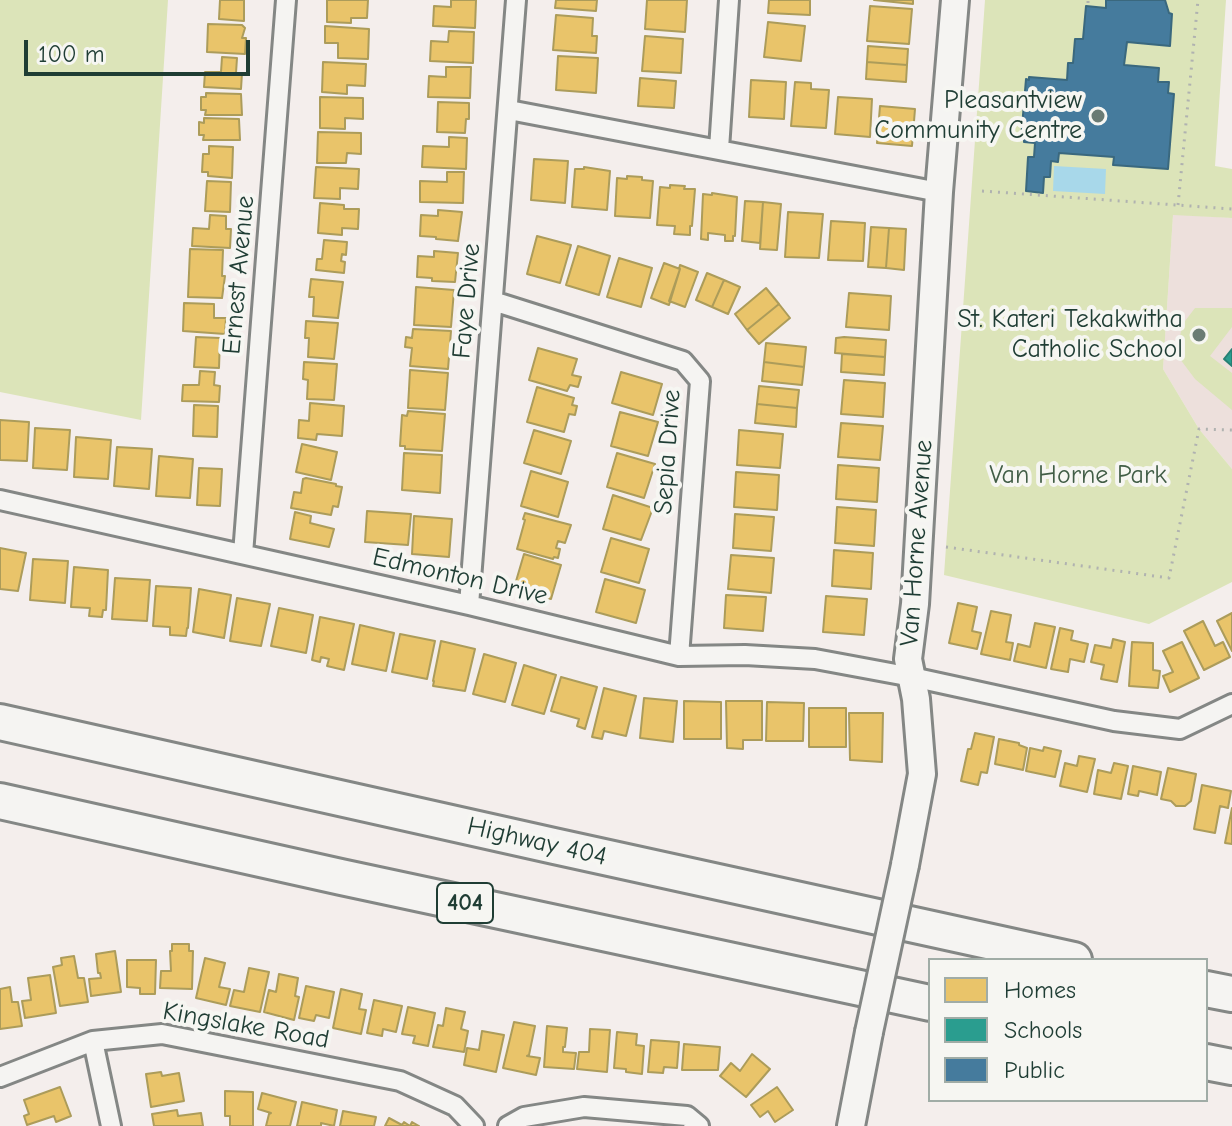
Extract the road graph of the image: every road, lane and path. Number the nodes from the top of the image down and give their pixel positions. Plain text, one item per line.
1 (286, 0) edge
2 (516, 0) edge
3 (729, 0) edge
4 (955, 0) edge
5 (1198, 0) edge
6 (509, 110) junction
7 (719, 149) junction
8 (982, 191) dead end
9 (939, 192) junction
10 (1178, 205) junction
11 (1232, 209) edge
12 (493, 301) junction
13 (1232, 430) edge
14 (0, 500) edge
15 (946, 547) dead end
16 (243, 554) junction
17 (469, 605) junction
18 (679, 656) junction
19 (912, 677) junction
20 (1232, 704) edge
21 (0, 722) edge
22 (0, 801) edge
23 (1065, 958) edge
24 (1208, 989) edge
25 (1232, 994) edge
26 (928, 1003) edge
27 (93, 1041) junction
28 (1208, 1062) edge
29 (1232, 1067) edge
30 (0, 1077) edge
31 (111, 1126) edge
32 (474, 1126) edge
33 (508, 1126) edge
34 (699, 1126) edge
35 (851, 1126) edge

1 - 16 street, Ernest Avenue
2 - 6 street, Faye Drive
3 - 7 street
4 - 9 street, Van Horne Avenue
5 - 10 path
6 - 7 street
6 - 12 street, Faye Drive
7 - 9 street
8 - 10 path
9 - 19 street, Van Horne Avenue
10 - 11 path
12 - 17 street, Faye Drive
12 - 18 street, Sepia Drive
13 - 15 path
14 - 16 street, Edmonton Drive
16 - 17 street, Edmonton Drive
17 - 18 street, Edmonton Drive
18 - 19 street, Edmonton Drive
19 - 20 street, Edmonton Drive
19 - 35 street, Van Horne Avenue, bridge
21 - 23 highway, Highway 404
22 - 26 highway, 404
24 - 25 highway
27 - 30 street, Kingslake Road
27 - 31 street
27 - 32 street, Kingslake Road
28 - 29 highway
33 - 34 street

